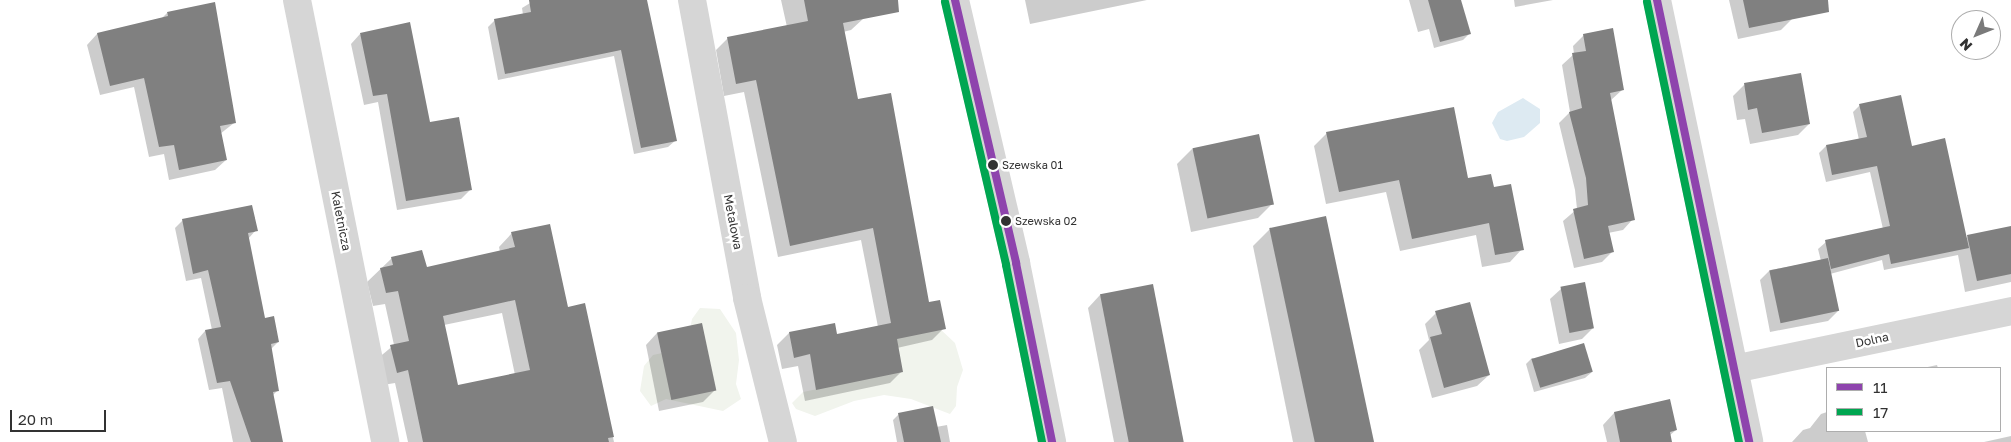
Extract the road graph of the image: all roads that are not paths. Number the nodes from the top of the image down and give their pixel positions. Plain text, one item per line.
1 (297, 0) edge
2 (692, 0) edge
3 (955, 0) edge
4 (1657, 0) edge
5 (2011, 311) edge
6 (1734, 370) junction
7 (385, 442) edge
8 (783, 442) edge
9 (1052, 442) edge
10 (1749, 442) edge

1 - 7 street, Kaletnicza
2 - 8 street, Metalowa
3 - 9 street
4 - 6 street
5 - 6 street, Dolna
6 - 10 street

